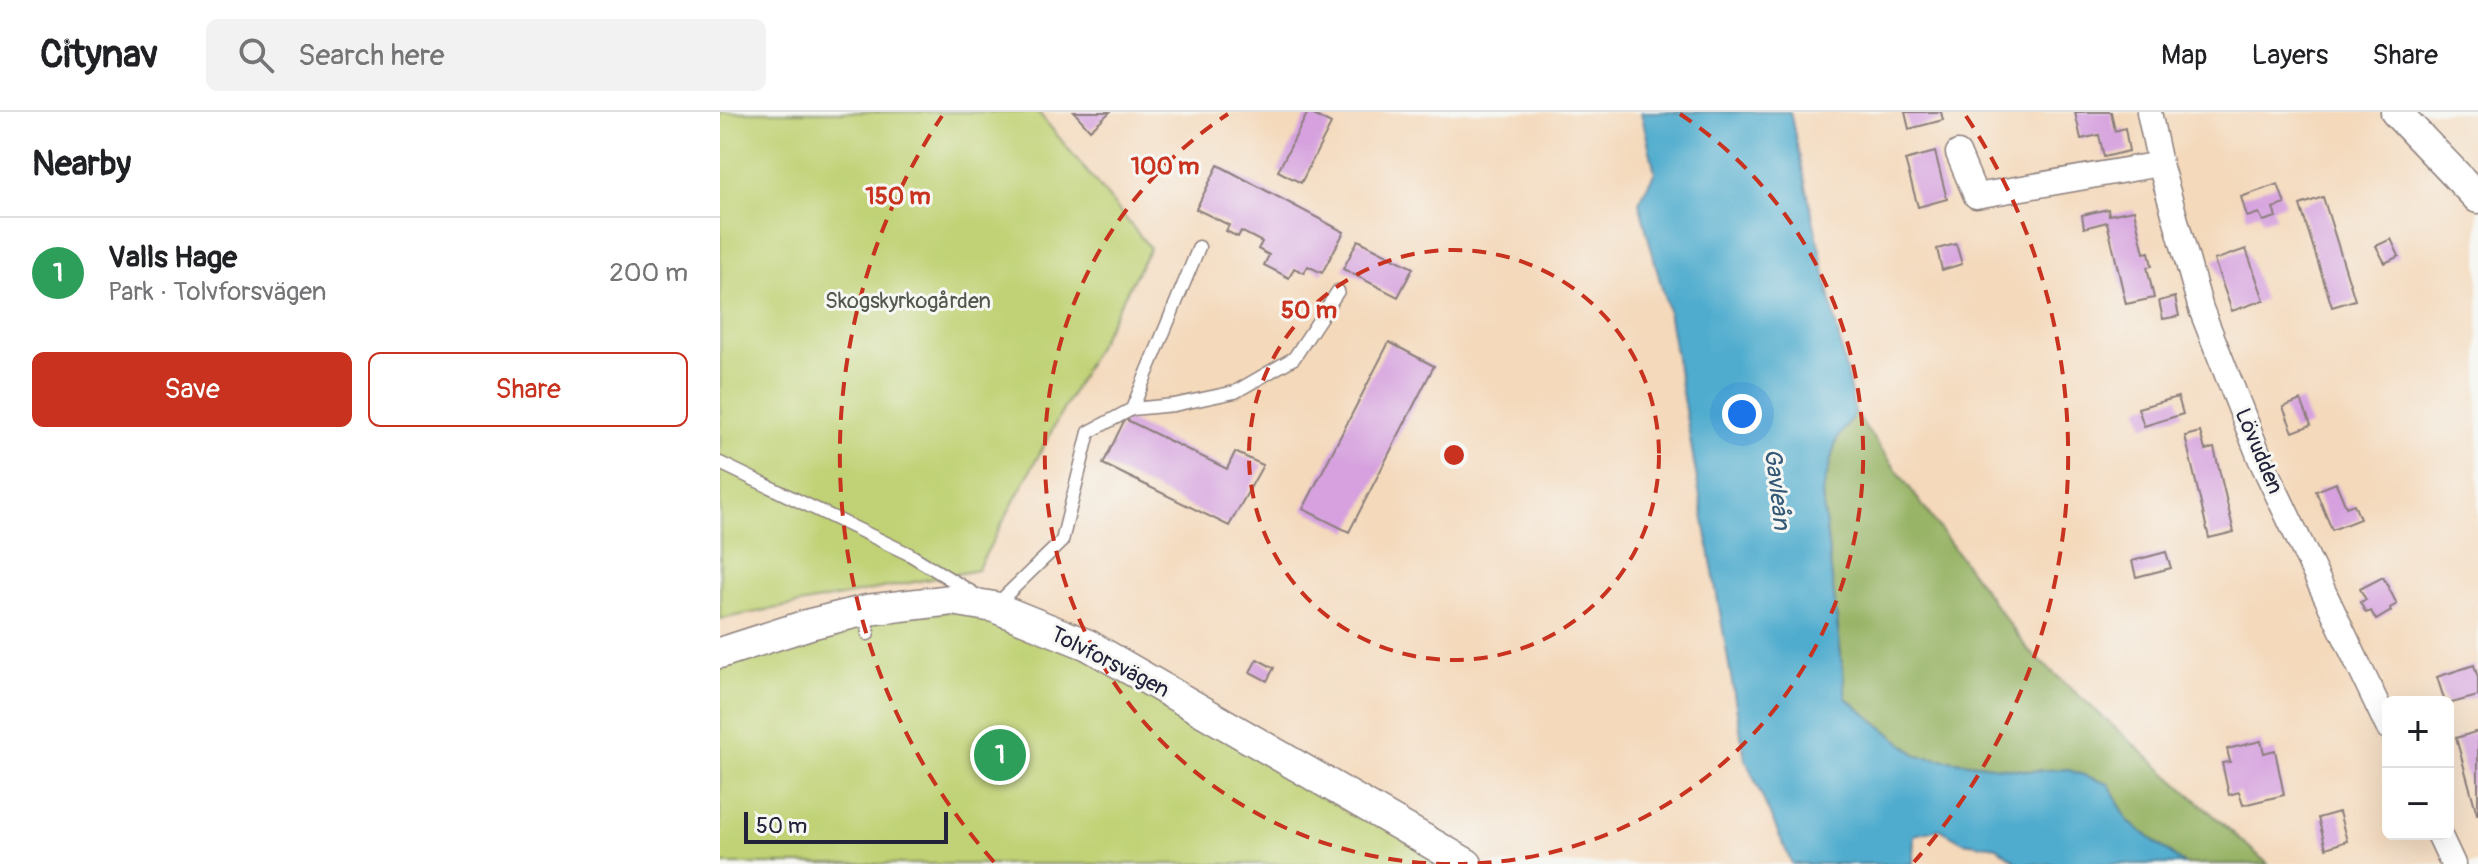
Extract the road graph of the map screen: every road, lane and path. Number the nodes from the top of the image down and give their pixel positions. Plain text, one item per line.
1 (2149, 112) edge
2 (2396, 112) edge
3 (1958, 153) dead end
4 (2160, 164) junction
5 (2478, 198) edge
6 (1199, 247) dead end
7 (1338, 291) dead end
8 (1132, 409) junction
9 (720, 463) edge
10 (994, 607) junction
11 (720, 653) edge
12 (2382, 714) edge
13 (2442, 840) edge
14 (1467, 864) edge
15 (2453, 864) edge

1 - 4 street, Lövudden
2 - 5 street
3 - 4 street
4 - 12 street, Lövudden
6 - 8 lane
7 - 8 lane
8 - 10 lane
9 - 10 lane
10 - 11 street, Tolvforsvägen
10 - 14 street, Tolvforsvägen
13 - 15 street

